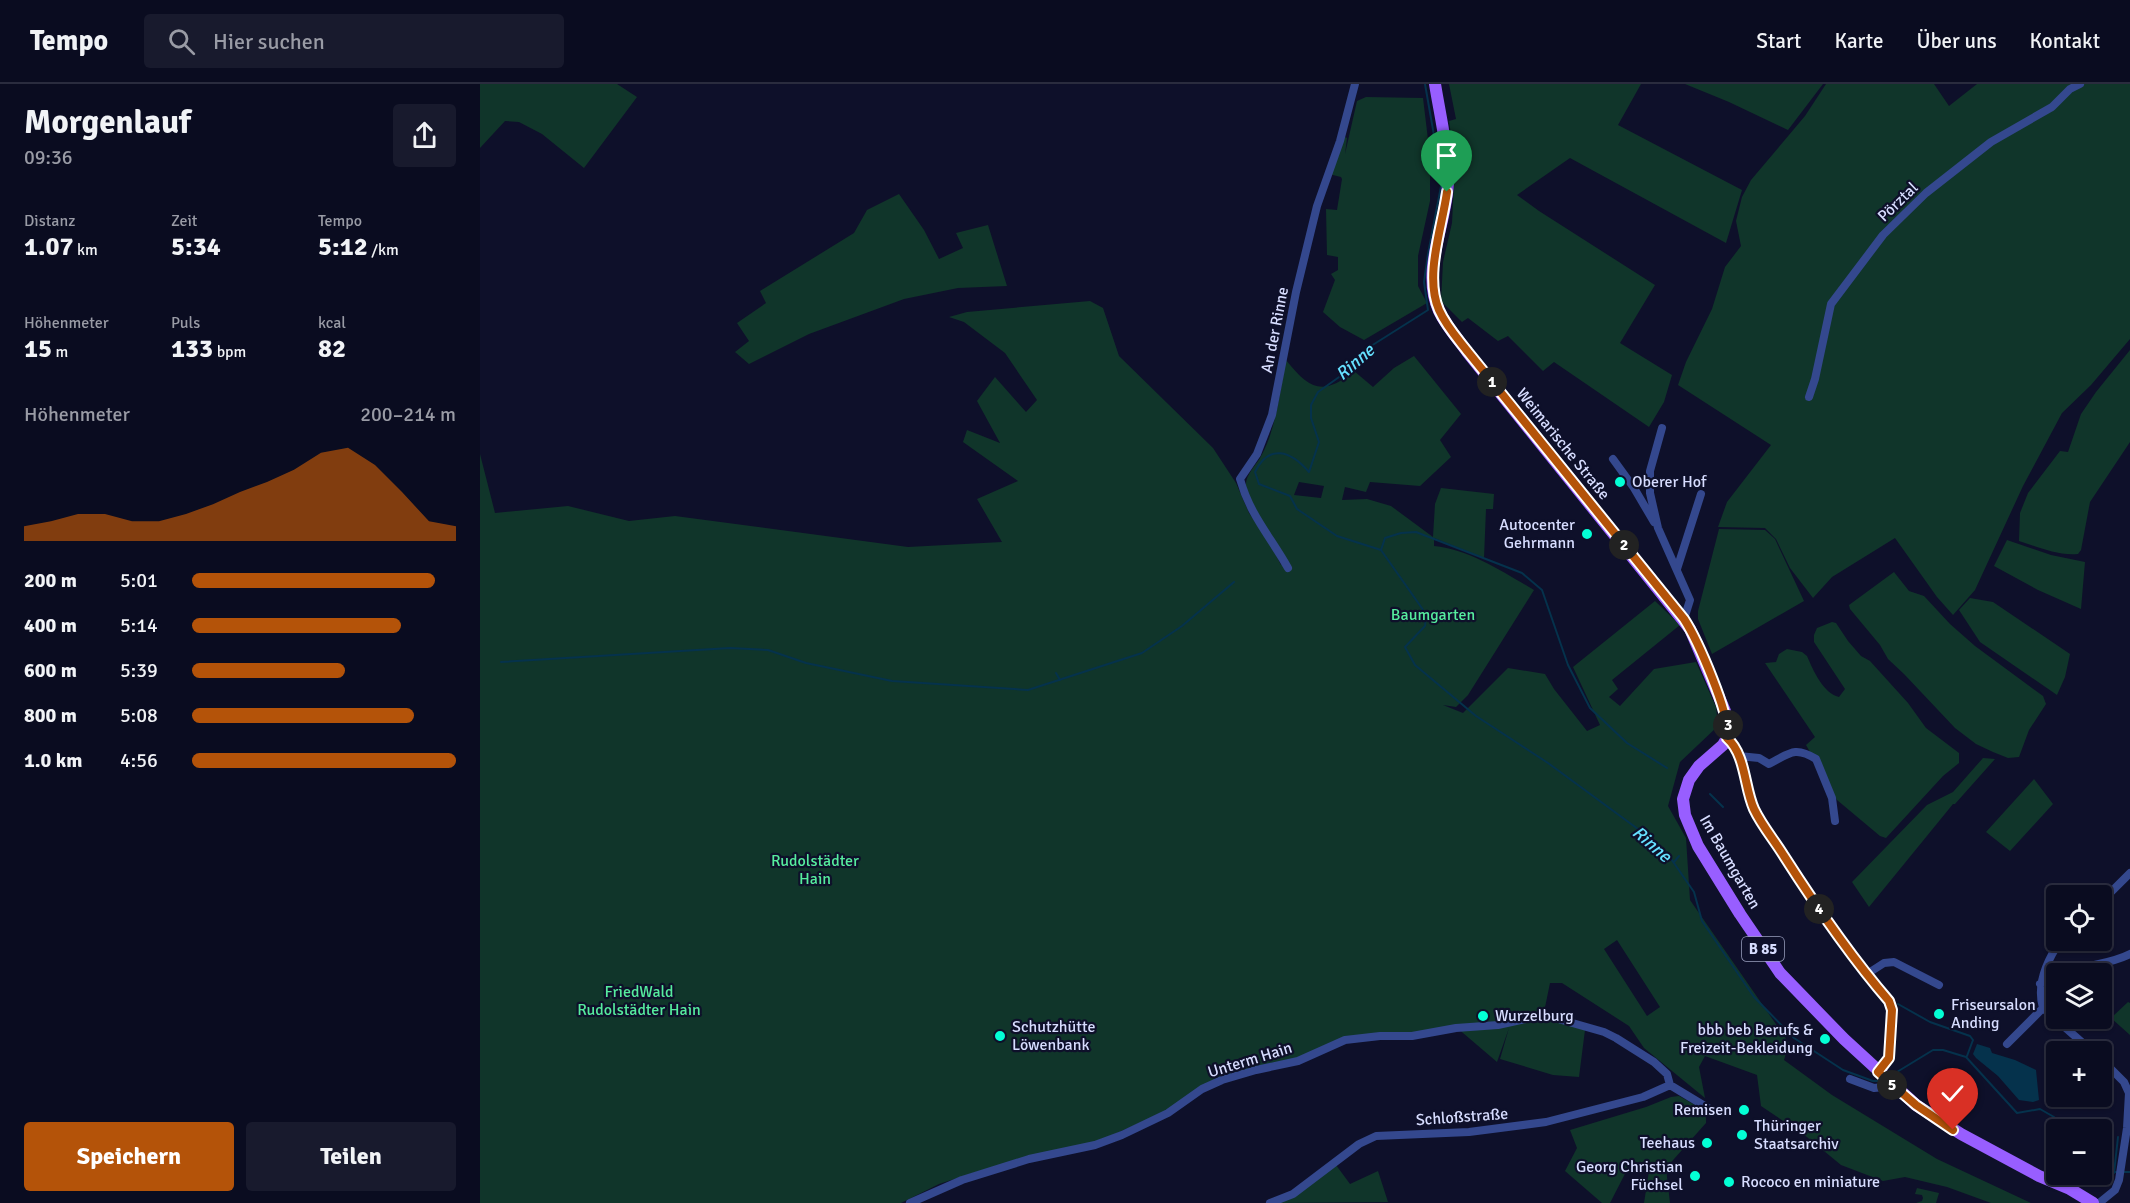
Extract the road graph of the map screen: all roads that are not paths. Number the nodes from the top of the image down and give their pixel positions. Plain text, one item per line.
1 (1355, 84) edge
2 (1435, 84) edge
3 (2080, 84) edge
4 (1809, 397) dead end
5 (1662, 428) dead end
6 (1613, 459) dead end
7 (1701, 494) dead end
8 (1658, 528) junction
9 (1288, 568) dead end
10 (1677, 569) junction
11 (1684, 619) junction
12 (1727, 738) junction
13 (1739, 756) junction
14 (1834, 821) dead end
15 (2130, 873) edge
16 (2112, 890) edge
17 (2055, 951) edge
18 (2130, 954) edge
19 (2104, 963) edge
20 (1867, 974) junction
21 (2046, 981) edge
22 (2040, 984) junction
23 (1939, 985) dead end
24 (2043, 1008) junction
25 (2080, 1041) edge
26 (2007, 1044) dead end
27 (2112, 1070) edge
28 (1850, 1079) dead end
29 (1886, 1079) junction
30 (1670, 1085) junction
31 (1713, 1110) dead end
32 (2127, 1151) edge
33 (910, 1203) edge
34 (1270, 1203) edge
35 (2093, 1203) edge
36 (2099, 1203) edge

1 - 9 street, An der Rinne
2 - 11 main road, Weimarische Straße
3 - 4 street, Pörztal
5 - 8 street
6 - 8 street, Weimarische Straße
7 - 10 street
8 - 10 street
10 - 11 street
11 - 12 main road, Weimarische Straße
12 - 13 street
12 - 29 main road, Im Baumgarten / B 85
13 - 14 street
13 - 20 street
15 - 16 street
17 - 22 street
18 - 19 street
20 - 23 street
20 - 29 street
21 - 22 street
22 - 24 street
24 - 25 street
24 - 26 street
27 - 32 street
28 - 29 street
29 - 35 main road, B 85
30 - 31 street
30 - 33 street, Unterm Hain
30 - 34 street, Schloßstraße
32 - 36 street

